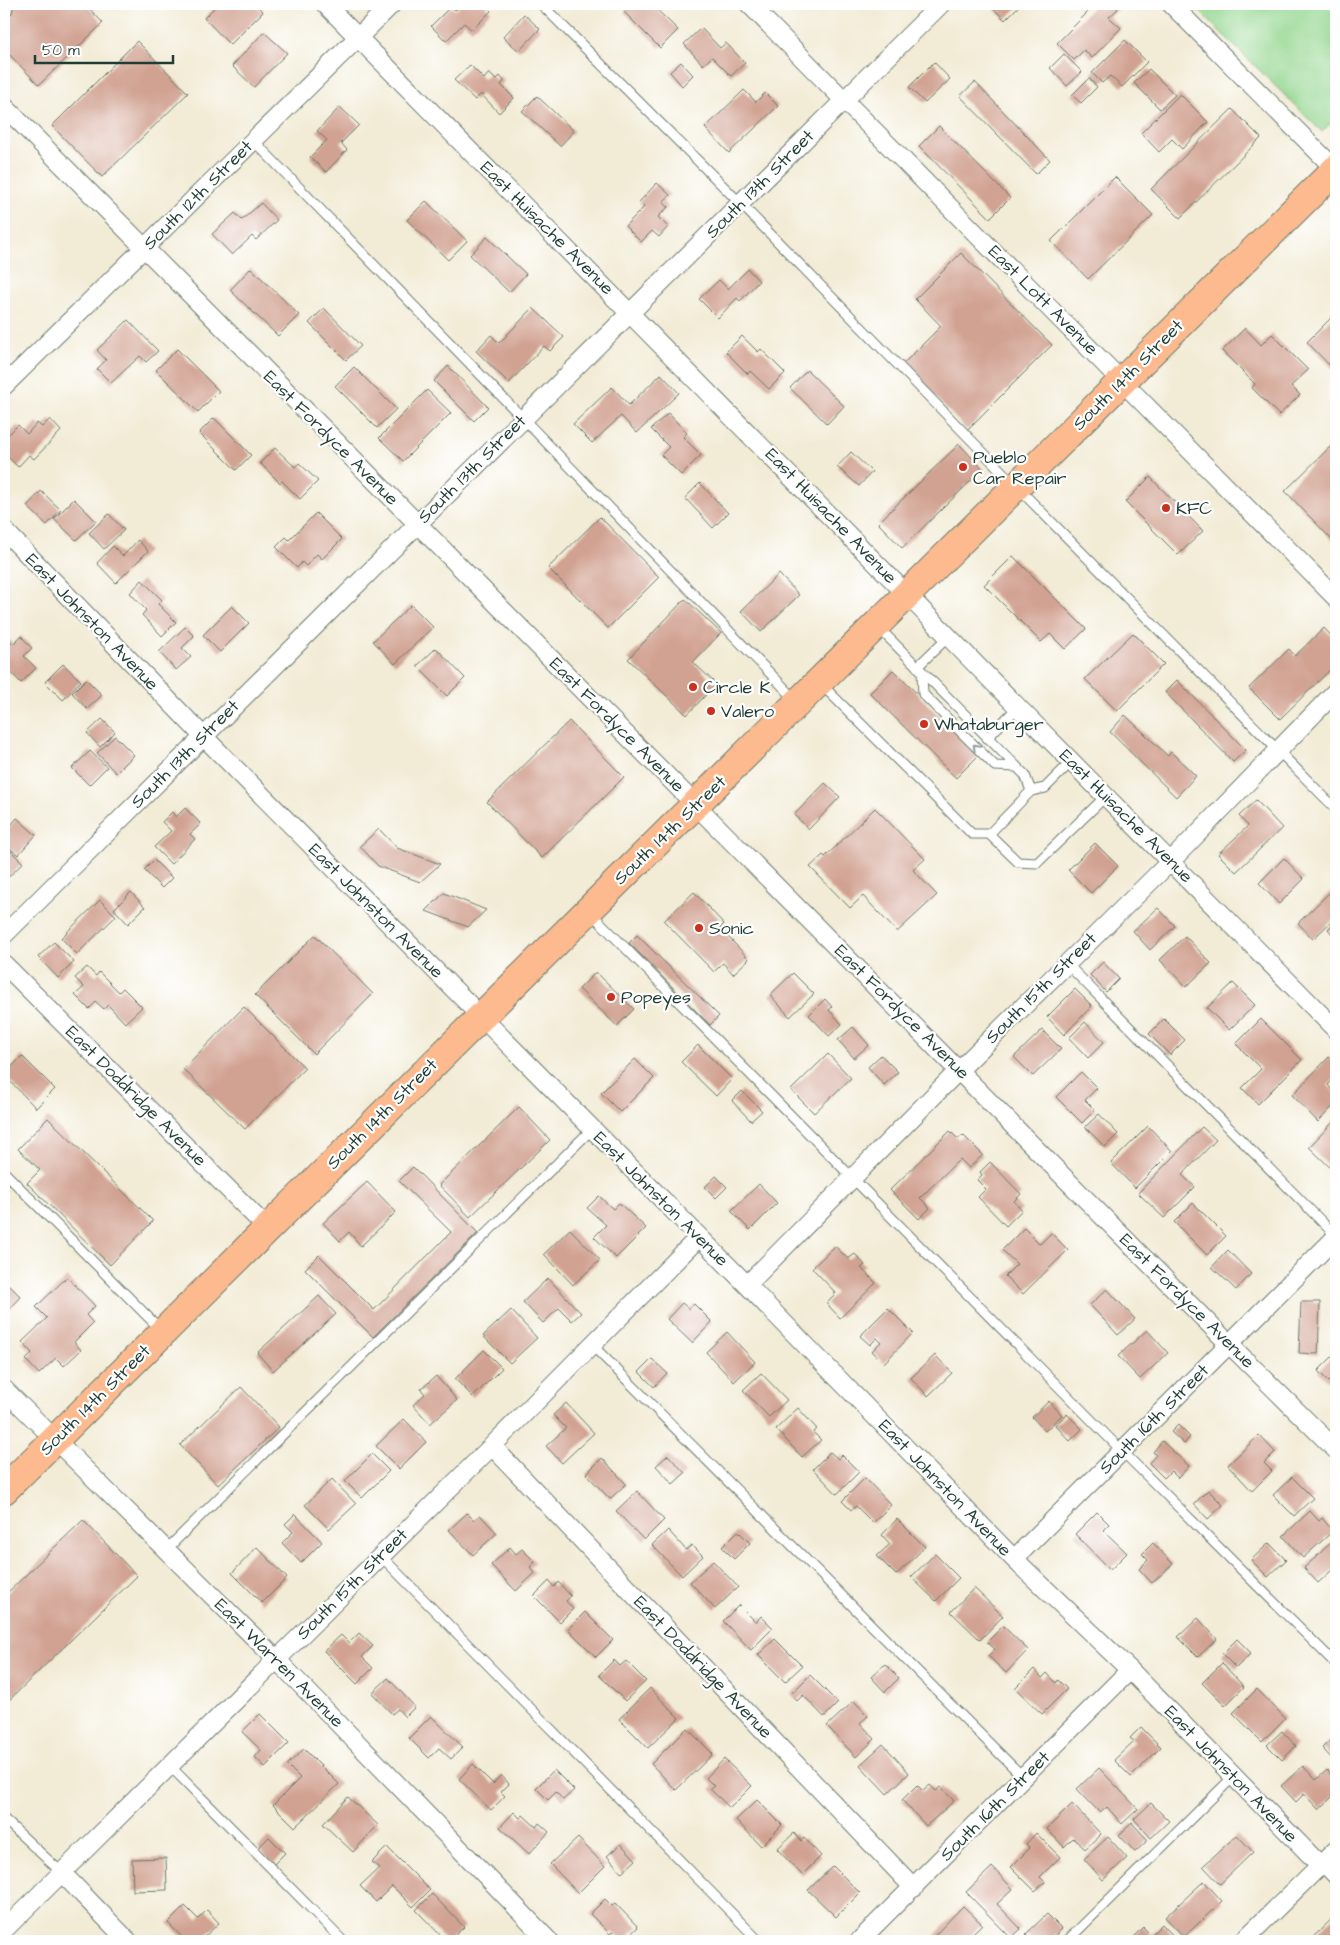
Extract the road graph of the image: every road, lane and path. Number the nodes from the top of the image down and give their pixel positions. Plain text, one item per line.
1 (326, 4) edge
2 (392, 4) edge
3 (541, 4) edge
4 (749, 4) edge
5 (941, 4) edge
6 (1171, 4) edge
7 (358, 37) junction
8 (845, 99) junction
9 (4, 106) edge
10 (254, 140) junction
11 (1336, 169) edge
12 (740, 203) junction
13 (145, 248) junction
14 (630, 312) junction
15 (1122, 381) junction
16 (4, 386) edge
17 (523, 418) junction
18 (1016, 486) junction
19 (416, 524) junction
20 (4, 530) edge
21 (907, 594) junction
22 (1336, 598) edge
23 (876, 625) junction
24 (949, 636) junction
25 (919, 669) junction
26 (818, 682) junction
27 (1336, 691) edge
28 (798, 702) junction
29 (1018, 706) junction
30 (203, 736) junction
31 (987, 738) junction
32 (1278, 750) junction
33 (1072, 761) junction
34 (1017, 767) junction
35 (1031, 791) junction
36 (1107, 796) junction
37 (696, 804) junction
38 (1336, 809) edge
39 (989, 834) junction
40 (1171, 860) junction
41 (588, 910) junction
42 (4, 935) edge
43 (4, 964) edge
44 (1066, 964) junction
45 (480, 1016) junction
46 (1336, 1030) edge
47 (958, 1070) junction
48 (592, 1129) junction
49 (4, 1172) edge
50 (852, 1178) junction
51 (267, 1228) junction
52 (1336, 1237) edge
53 (699, 1238) junction
54 (746, 1285) junction
55 (163, 1332) junction
56 (1229, 1344) junction
57 (592, 1345) junction
58 (4, 1389) edge
59 (55, 1439) junction
60 (492, 1446) junction
61 (1336, 1450) edge
62 (1122, 1451) junction
63 (4, 1490) edge
64 (166, 1550) junction
65 (381, 1556) junction
66 (1014, 1559) junction
67 (276, 1659) junction
68 (1336, 1664) edge
69 (1130, 1670) junction
70 (169, 1765) junction
71 (1233, 1777) junction
72 (1023, 1778) junction
73 (4, 1819) edge
74 (1336, 1850) edge
75 (1320, 1865) junction
76 (61, 1872) junction
77 (1336, 1882) edge
78 (914, 1888) junction
79 (4, 1930) edge
80 (128, 1941) edge
81 (343, 1941) edge
82 (549, 1941) edge
83 (758, 1941) edge
84 (859, 1941) edge
85 (1067, 1941) edge
86 (1243, 1941) edge

1 - 7 street, East Huisache Avenue
2 - 7 street, South 12th Street
3 - 12 lane
4 - 8 street, East Lott Avenue
5 - 8 street, South 13th Street
6 - 11 street
7 - 10 street, South 12th Street
7 - 14 street, East Huisache Avenue
8 - 12 street, South 13th Street
8 - 15 street, East Lott Avenue
9 - 13 street, East Fordyce Avenue
10 - 13 street, South 12th Street
10 - 17 lane
11 - 15 main road, South 14th Street
12 - 14 street, South 13th Street
12 - 18 lane
13 - 16 street, South 12th Street
13 - 19 street, East Fordyce Avenue
14 - 17 street, South 13th Street
14 - 21 street, East Huisache Avenue
15 - 18 main road, South 14th Street
15 - 22 street, East Lott Avenue
17 - 19 street, South 13th Street
17 - 28 lane
18 - 21 main road, South 14th Street
18 - 32 lane
19 - 30 street, South 13th Street
19 - 37 street, East Fordyce Avenue
20 - 30 street, East Johnston Avenue
21 - 23 main road, South 14th Street
21 - 24 street, East Huisache Avenue
23 - 25 lane
23 - 26 main road, South 14th Street
24 - 25 lane
24 - 29 street, East Huisache Avenue
25 - 31 lane
34 -> 25 lane
26 - 28 main road, South 14th Street
26 - 39 lane
27 - 32 street, South 15th Street
28 - 37 main road, South 14th Street
29 - 31 lane
29 - 33 street, East Huisache Avenue
30 - 42 street, South 13th Street
30 - 45 street, East Johnston Avenue
31 - 34 lane
32 - 38 lane
32 - 40 street, South 15th Street
33 - 35 lane
33 - 36 street, East Huisache Avenue
34 - 35 lane
35 - 39 lane
36 - 39 lane
36 - 40 street, East Huisache Avenue
37 - 41 main road, South 14th Street
37 - 47 street, East Fordyce Avenue
40 - 44 street, South 15th Street
40 - 46 street, East Huisache Avenue
41 - 45 main road, South 14th Street
41 - 50 lane
43 - 51 street, East Doddridge Avenue
44 - 47 street, South 15th Street
44 - 52 lane
45 - 48 street, East Johnston Avenue
45 - 51 main road, South 14th Street
47 - 50 street, South 15th Street
47 - 56 street, East Fordyce Avenue
48 - 53 street, East Johnston Avenue
48 - 64 lane
49 - 55 lane
50 - 54 street, South 15th Street
50 - 62 lane
51 - 55 main road, South 14th Street
52 - 56 street, South 16th Street
53 - 54 street, East Johnston Avenue
53 - 57 street, South 15th Street
54 - 66 street, East Johnston Avenue
55 - 59 main road, South 14th Street
56 - 61 street, East Fordyce Avenue
56 - 62 street, South 16th Street
57 - 60 street, South 15th Street
57 - 72 lane
58 - 59 street, East Warren Avenue
59 - 63 main road, South 14th Street
59 - 64 street, East Warren Avenue
60 - 65 street, South 15th Street
60 - 78 street, East Doddridge Avenue
62 - 66 street, South 16th Street
62 - 68 lane
64 - 67 street, East Warren Avenue
65 - 67 street, South 15th Street
65 - 83 lane
66 - 69 street, East Johnston Avenue
67 - 70 street, South 15th Street
67 - 82 street, East Warren Avenue
69 - 71 street, East Johnston Avenue
69 - 72 street, South 16th Street
70 - 76 street, South 15th Street
70 - 81 lane
71 - 75 street, East Johnston Avenue
71 - 85 lane
72 - 78 street, South 16th Street
73 - 76 lane
74 - 75 street
75 - 77 lane
75 - 86 street
76 - 79 street, South 15th Street
76 - 80 street
78 - 84 street, South 16th Street

